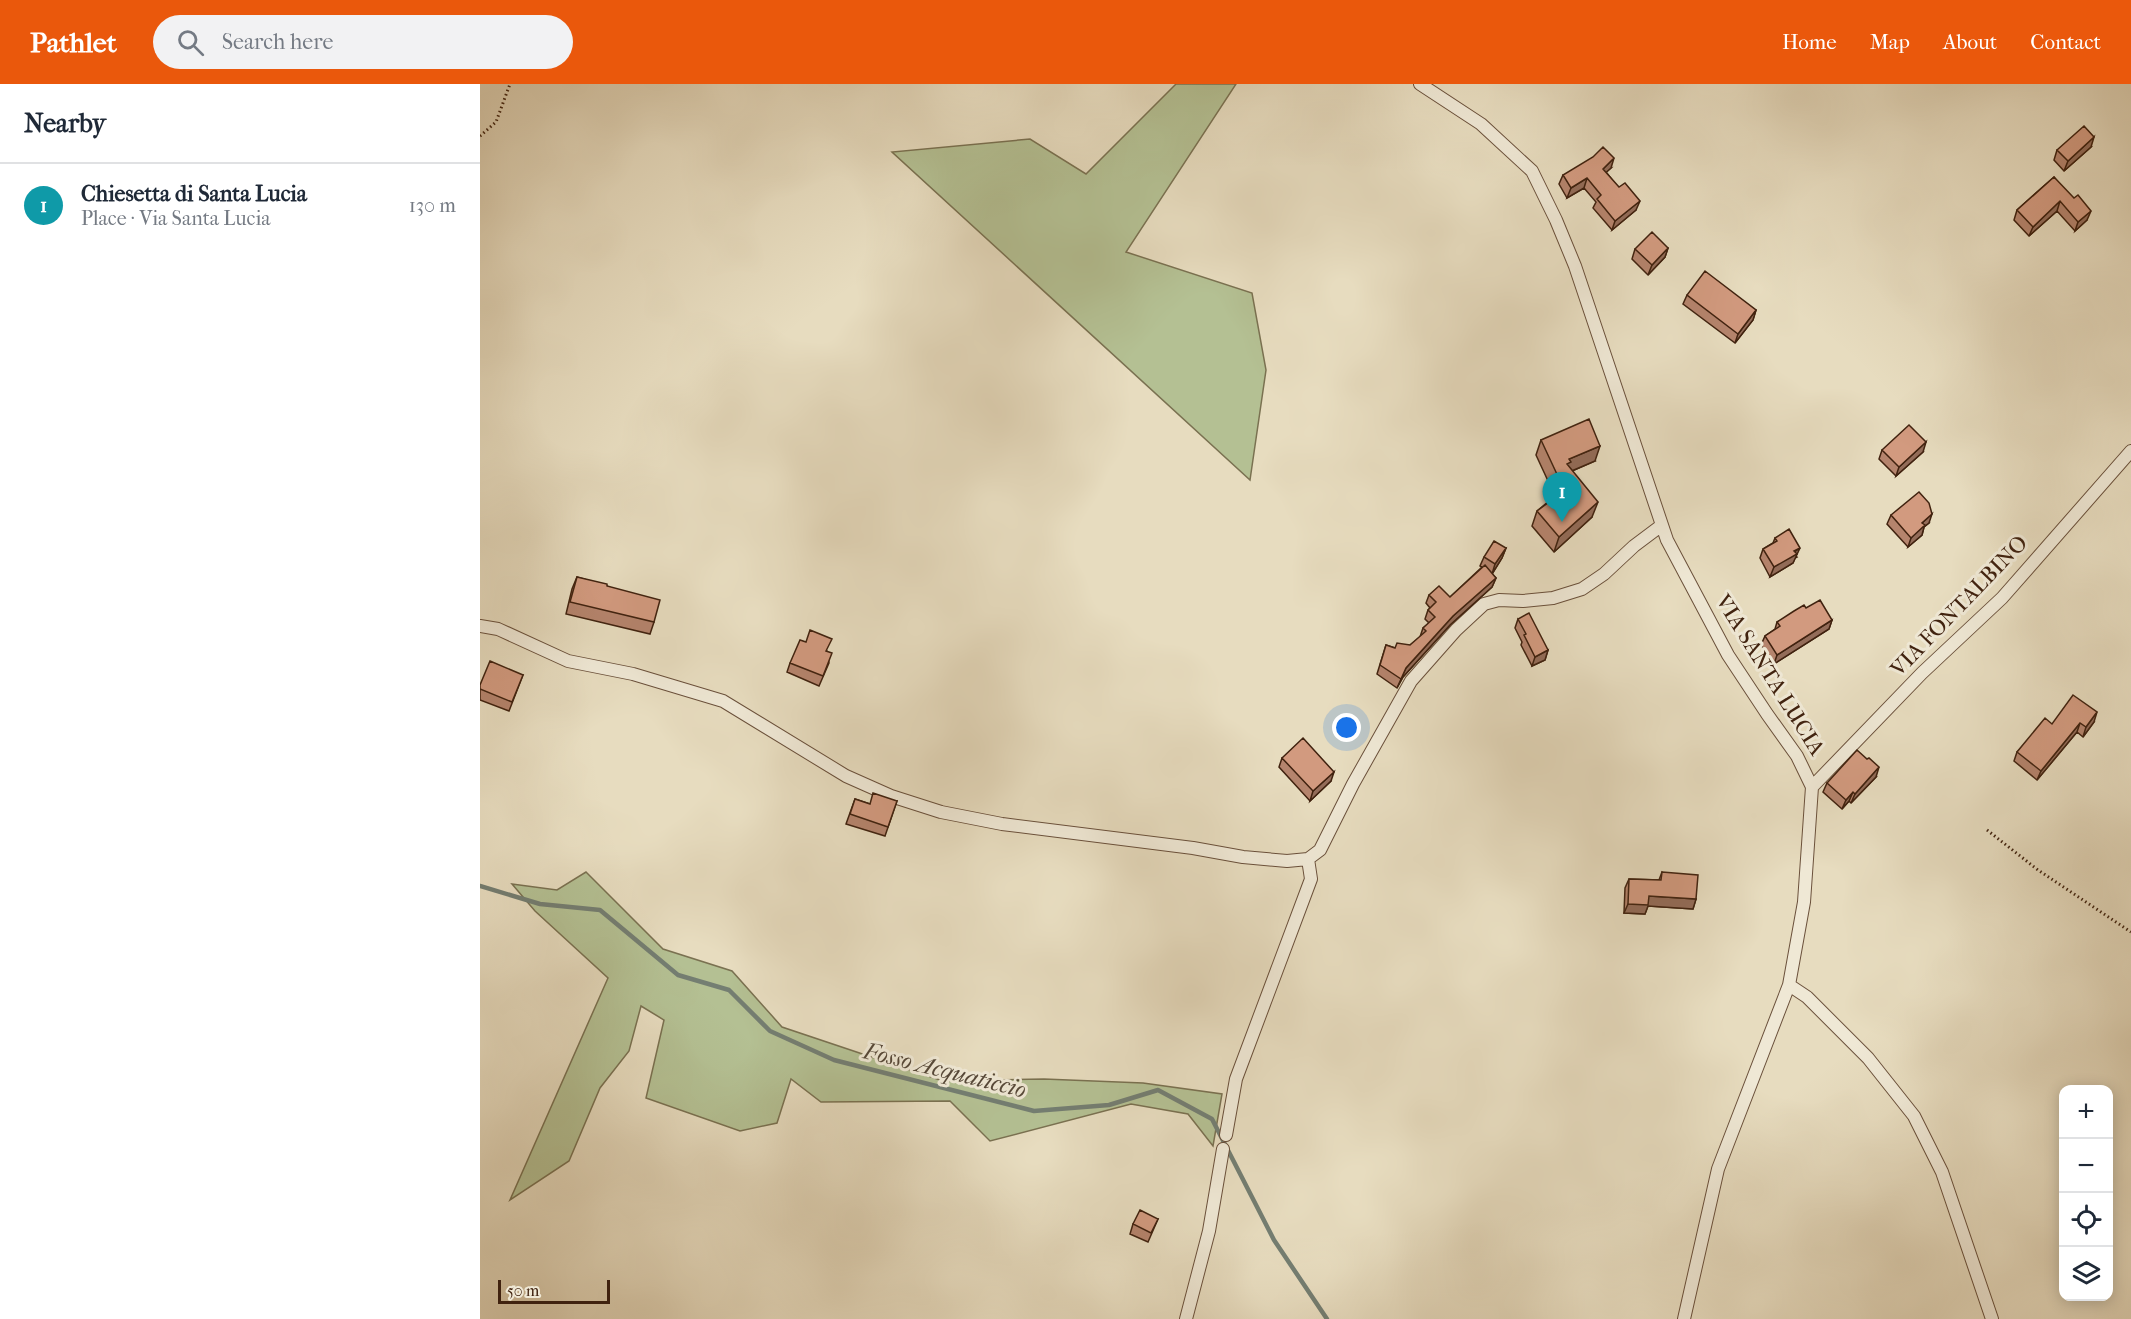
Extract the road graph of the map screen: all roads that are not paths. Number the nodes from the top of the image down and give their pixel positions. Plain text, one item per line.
1 (1420, 84) edge
2 (2131, 451) edge
3 (1662, 525) junction
4 (480, 626) edge
5 (1812, 787) junction
6 (1308, 860) junction
7 (1789, 985) junction
8 (1226, 1135) dead end
9 (1223, 1149) dead end
10 (1186, 1319) edge
11 (1684, 1319) edge
12 (1992, 1319) edge

1 - 3 street, VIA SANTA LUCIA
2 - 5 street, VIA FONTALBINO
3 - 5 street, VIA SANTA LUCIA
3 - 6 street
4 - 6 street
5 - 7 street, VIA SANTA LUCIA
6 - 8 street
7 - 11 street, VIA SANTA LUCIA
7 - 12 street
9 - 10 street

